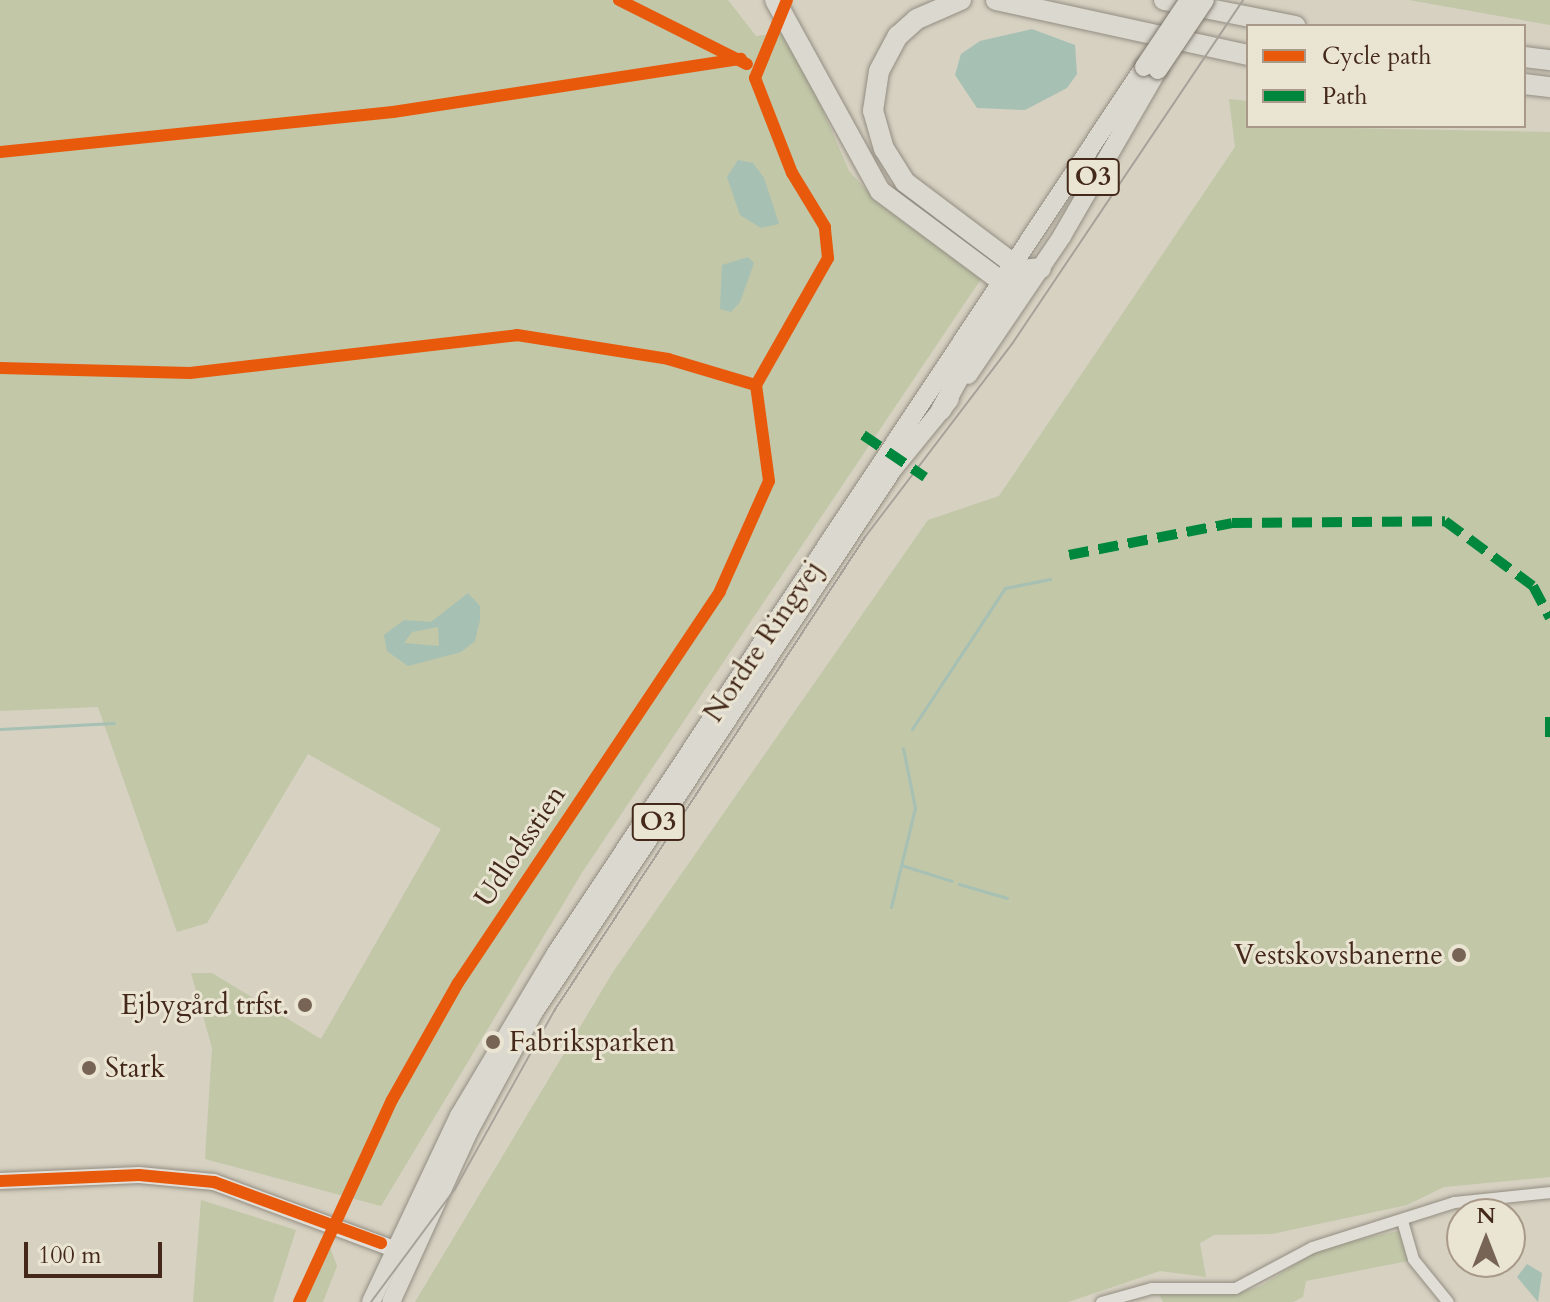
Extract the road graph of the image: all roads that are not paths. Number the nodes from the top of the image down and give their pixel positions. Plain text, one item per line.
1 (775, 0) edge
2 (961, 0) edge
3 (996, 0) edge
4 (1060, 0) edge
5 (1164, 0) edge
6 (1189, 0) edge
7 (1205, 0) edge
8 (1285, 24) edge
9 (1246, 43) edge
10 (1246, 55) edge
11 (1526, 57) edge
12 (1550, 60) edge
13 (1151, 69) junction
14 (1526, 84) edge
15 (1550, 87) edge
16 (1041, 268) junction
17 (1012, 272) junction
18 (941, 410) junction
19 (0, 1181) edge
20 (1550, 1192) edge
21 (1403, 1224) junction
22 (403, 1252) junction
23 (1151, 1288) junction
24 (371, 1302) edge
25 (391, 1302) edge
26 (1101, 1302) edge
27 (1158, 1302) edge
28 (1448, 1302) edge

1 - 17 highway
2 - 17 highway
3 - 10 highway
4 - 9 highway
5 - 8 highway
6 - 13 main road, Nordre Ringvej / O3, bridge
7 - 13 main road, Nordre Ringvej / O3, bridge
11 - 12 highway
13 - 16 main road, Nordre Ringvej / O3
13 - 17 main road, Nordre Ringvej / O3
14 - 15 highway
16 - 17 highway
16 - 18 main road, Nordre Ringvej / O3
17 - 18 highway
17 - 22 main road, Nordre Ringvej / O3
18 - 22 main road, Nordre Ringvej / O3
19 - 22 street
20 - 21 street
21 - 23 street
21 - 28 street
22 - 24 main road, Nordre Ringvej / O3
22 - 25 main road, Nordre Ringvej / O3
23 - 26 street
23 - 27 street

